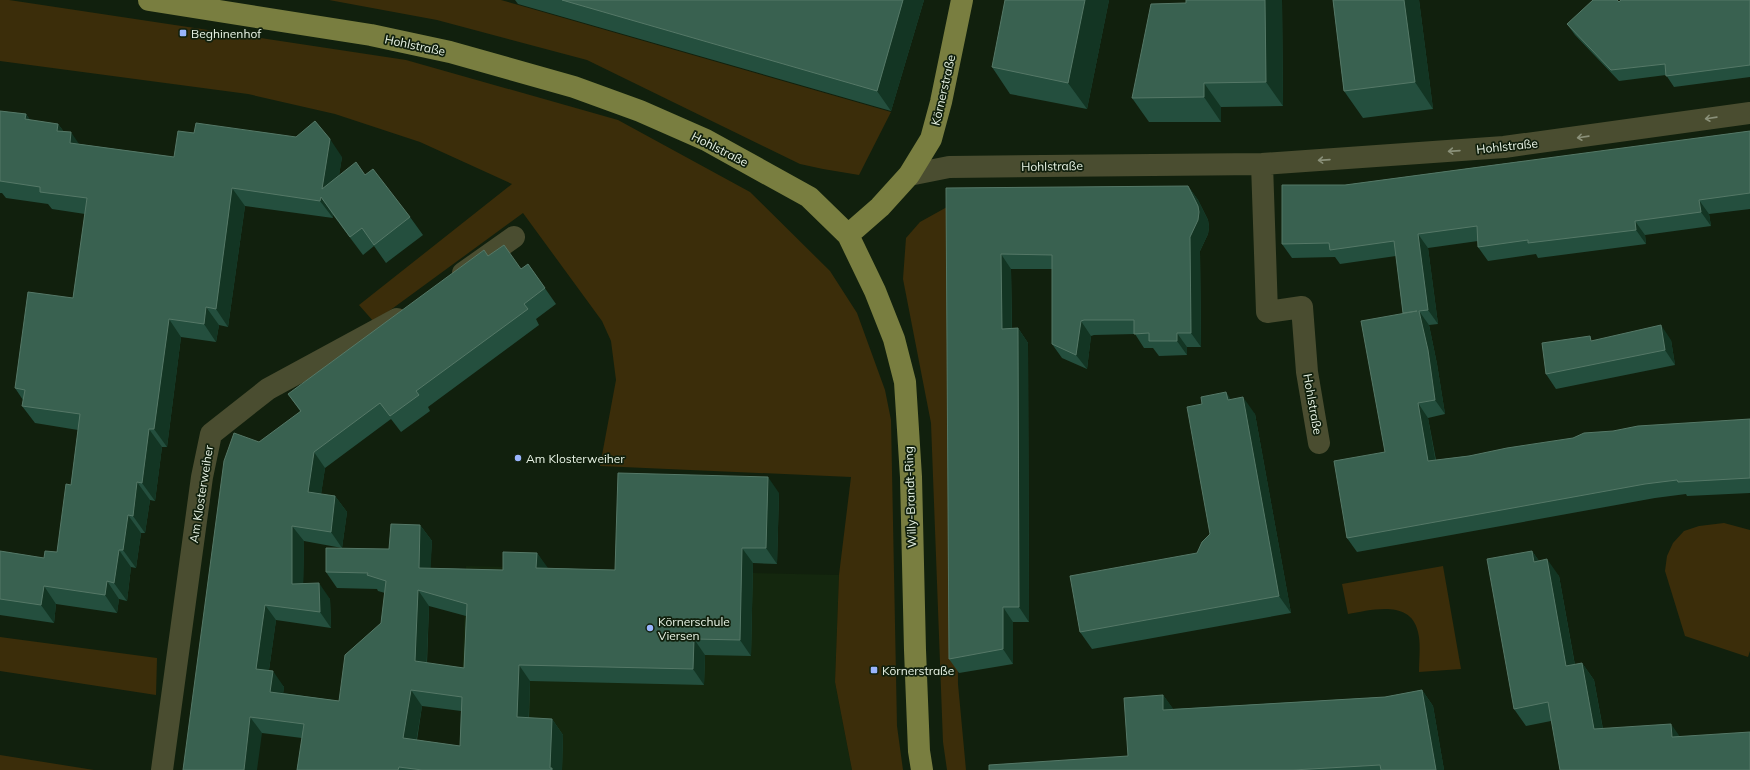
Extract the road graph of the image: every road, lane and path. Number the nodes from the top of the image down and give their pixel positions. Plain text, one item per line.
1 (149, 0) edge
2 (962, 0) edge
3 (1750, 113) edge
4 (1262, 164) junction
5 (909, 175) junction
6 (848, 234) junction
7 (514, 238) dead end
8 (445, 286) edge
9 (414, 308) edge
10 (1319, 443) dead end
11 (162, 770) edge
12 (922, 770) edge

1 - 6 main road, Hohlstraße
2 - 5 main road, Körnerstraße
3 -> 4 street, Hohlstraße
4 - 5 street, Hohlstraße
4 - 10 street, Hohlstraße
5 - 6 main road
6 - 12 main road, Willy-Brandt-Ring
7 - 8 street
9 - 11 street, Am Klosterweiher

